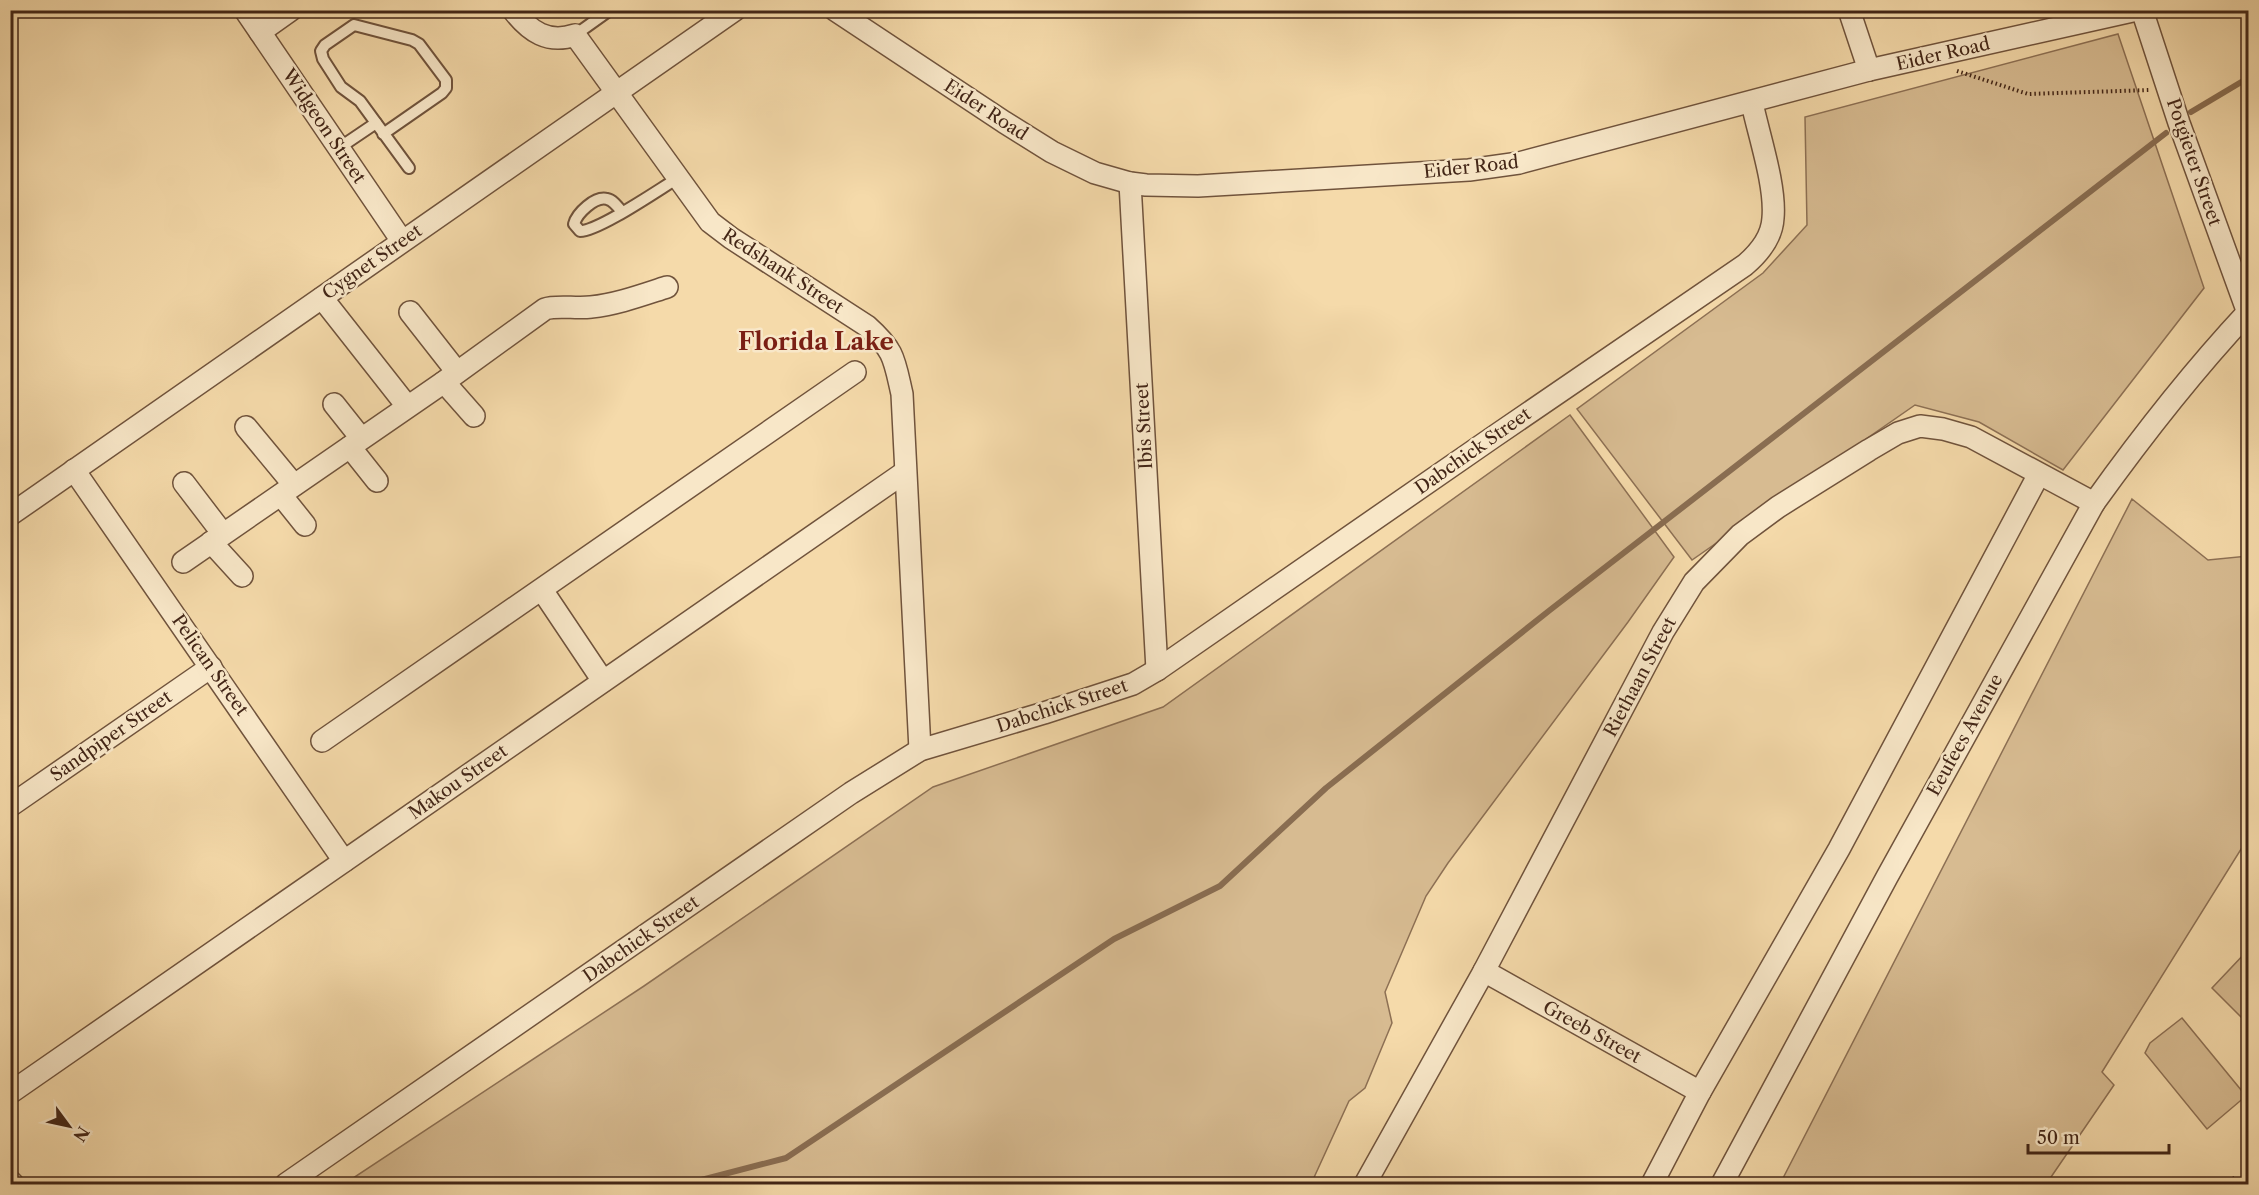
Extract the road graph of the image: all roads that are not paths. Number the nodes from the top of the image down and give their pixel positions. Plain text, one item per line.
1 (245, 10) edge
2 (291, 10) edge
3 (513, 10) edge
4 (610, 10) edge
5 (735, 10) edge
6 (835, 10) edge
7 (1849, 10) edge
8 (2137, 10) edge
9 (2142, 10) edge
10 (2105, 14) edge
11 (260, 32) junction
12 (575, 35) junction
13 (1869, 70) junction
14 (617, 93) junction
15 (1752, 103) junction
16 (376, 123) junction
17 (383, 134) junction
18 (339, 148) junction
19 (409, 168) dead end
20 (678, 178) junction
21 (1130, 183) junction
22 (622, 212) dead end
23 (402, 241) junction
24 (667, 287) dead end
25 (322, 298) junction
26 (410, 312) dead end
27 (2248, 313) edge
28 (855, 372) dead end
29 (451, 377) junction
30 (334, 404) dead end
31 (407, 406) junction
32 (474, 416) dead end
33 (246, 427) dead end
34 (356, 443) junction
35 (74, 470) junction
36 (905, 472) junction
37 (2039, 474) junction
38 (377, 481) dead end
39 (184, 483) dead end
40 (287, 490) junction
41 (2094, 503) junction
42 (10, 515) edge
43 (305, 525) dead end
44 (217, 538) junction
45 (183, 562) dead end
46 (242, 576) dead end
47 (542, 590) junction
48 (211, 667) junction
49 (1157, 670) junction
50 (603, 681) junction
51 (322, 741) dead end
52 (920, 750) junction
53 (10, 806) edge
54 (344, 861) junction
55 (1484, 972) junction
56 (1700, 1092) junction
57 (10, 1093) edge
58 (286, 1185) edge
59 (1365, 1185) edge
60 (1652, 1185) edge
61 (1722, 1185) edge

1 - 11 street, Widgeon Street
2 - 11 street
3 - 12 street
4 - 12 lane
5 - 14 street, Cygnet Street
6 - 21 street, Eider Road
7 - 13 street
8 - 10 street, Eider Road
9 - 27 street, Potgieter Street
10 - 13 street, Eider Road
11 - 18 street, Widgeon Street
12 - 14 street, Redshank Street
13 - 15 street, Eider Road
14 - 20 street, Redshank Street
14 - 23 street, Cygnet Street
15 - 21 street, Eider Road
15 - 49 street, Dabchick Street
16 - 17 lane
16 - 17 lane
16 - 18 lane
17 - 19 lane
18 - 23 street, Widgeon Street
20 - 22 lane
20 - 36 street, Redshank Street
21 - 49 street, Ibis Street
23 - 25 street, Cygnet Street
24 - 29 street
25 - 31 street
25 - 35 street, Cygnet Street
26 - 29 street
27 - 41 street, Eeufees Avenue
28 - 47 street
29 - 31 street
29 - 32 street
30 - 34 street
31 - 34 street
33 - 40 street
34 - 38 street
34 - 40 street
35 - 42 street, Cygnet Street
35 - 48 street, Pelican Street
36 - 50 street, Makou Street
36 - 52 street, Redshank Street
37 - 41 street, Riethaan Street
37 - 55 street, Riethaan Street
37 - 56 street
39 - 44 street
40 - 43 street
40 - 44 street
41 - 61 street, Eeufees Avenue
44 - 45 street
44 - 46 street
47 - 50 street
47 - 51 street
48 - 53 street, Sandpiper Street
48 - 54 street, Pelican Street
49 - 52 street, Dabchick Street
50 - 54 street, Makou Street
52 - 58 street, Dabchick Street
54 - 57 street, Makou Street
55 - 56 street, Greeb Street
55 - 59 street, Riethaan Street
56 - 60 street

